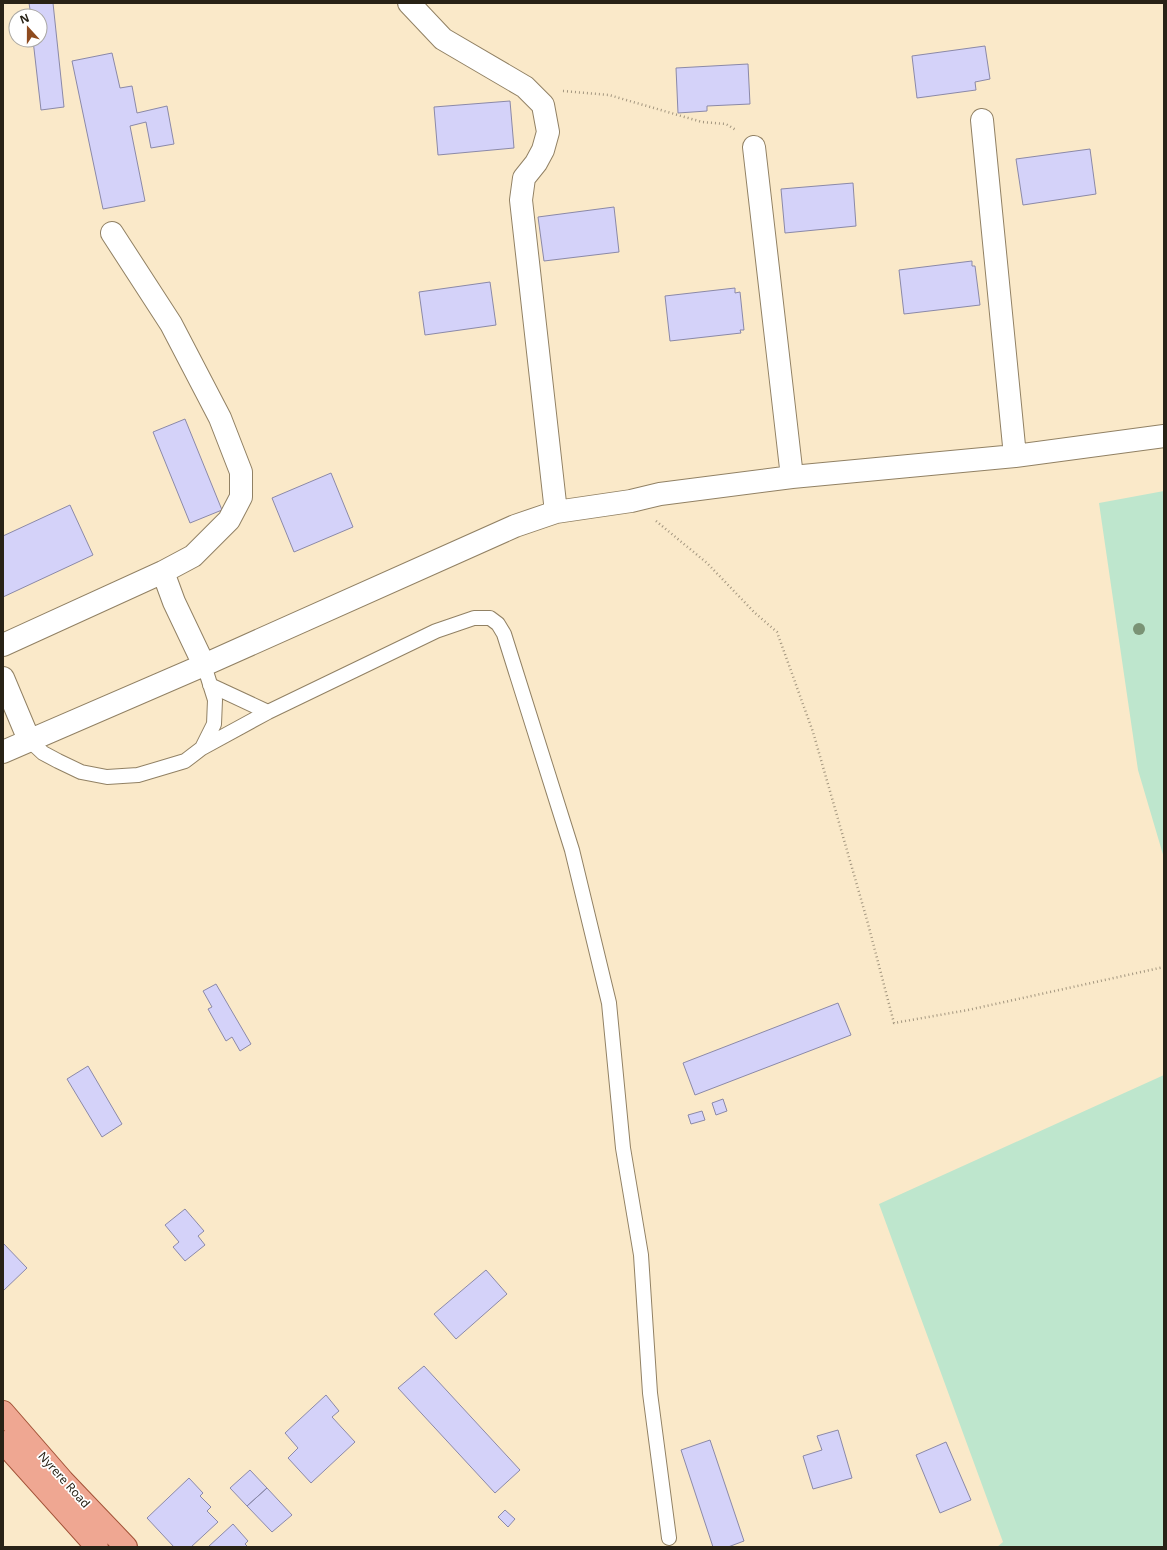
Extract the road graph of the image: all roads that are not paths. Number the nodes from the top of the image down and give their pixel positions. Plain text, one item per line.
1 (409, 3) edge
2 (982, 120) dead end
3 (754, 147) road end
4 (112, 232) dead end
5 (1164, 436) edge
6 (1015, 456) junction
7 (792, 477) junction
8 (556, 512) junction
9 (163, 572) junction
10 (3, 645) edge
11 (207, 675) junction
12 (3, 678) edge
13 (268, 712) junction
14 (29, 740) junction
15 (202, 748) junction
16 (3, 752) edge
17 (3, 1412) edge
18 (3, 1442) edge
19 (669, 1538) dead end
20 (97, 1547) edge
21 (126, 1547) edge

1 - 8 street
2 - 6 street
3 - 7 street
4 - 9 street
5 - 6 street
6 - 7 street
7 - 8 street
8 - 11 street
9 - 10 street
9 - 11 street
11 - 13 lane
11 - 14 street
11 - 15 lane
12 - 14 street
13 - 15 lane
13 - 19 lane
14 - 15 lane
14 - 16 street
17 - 21 main road, Nyrere Road
18 - 20 main road, Nyrere Road

